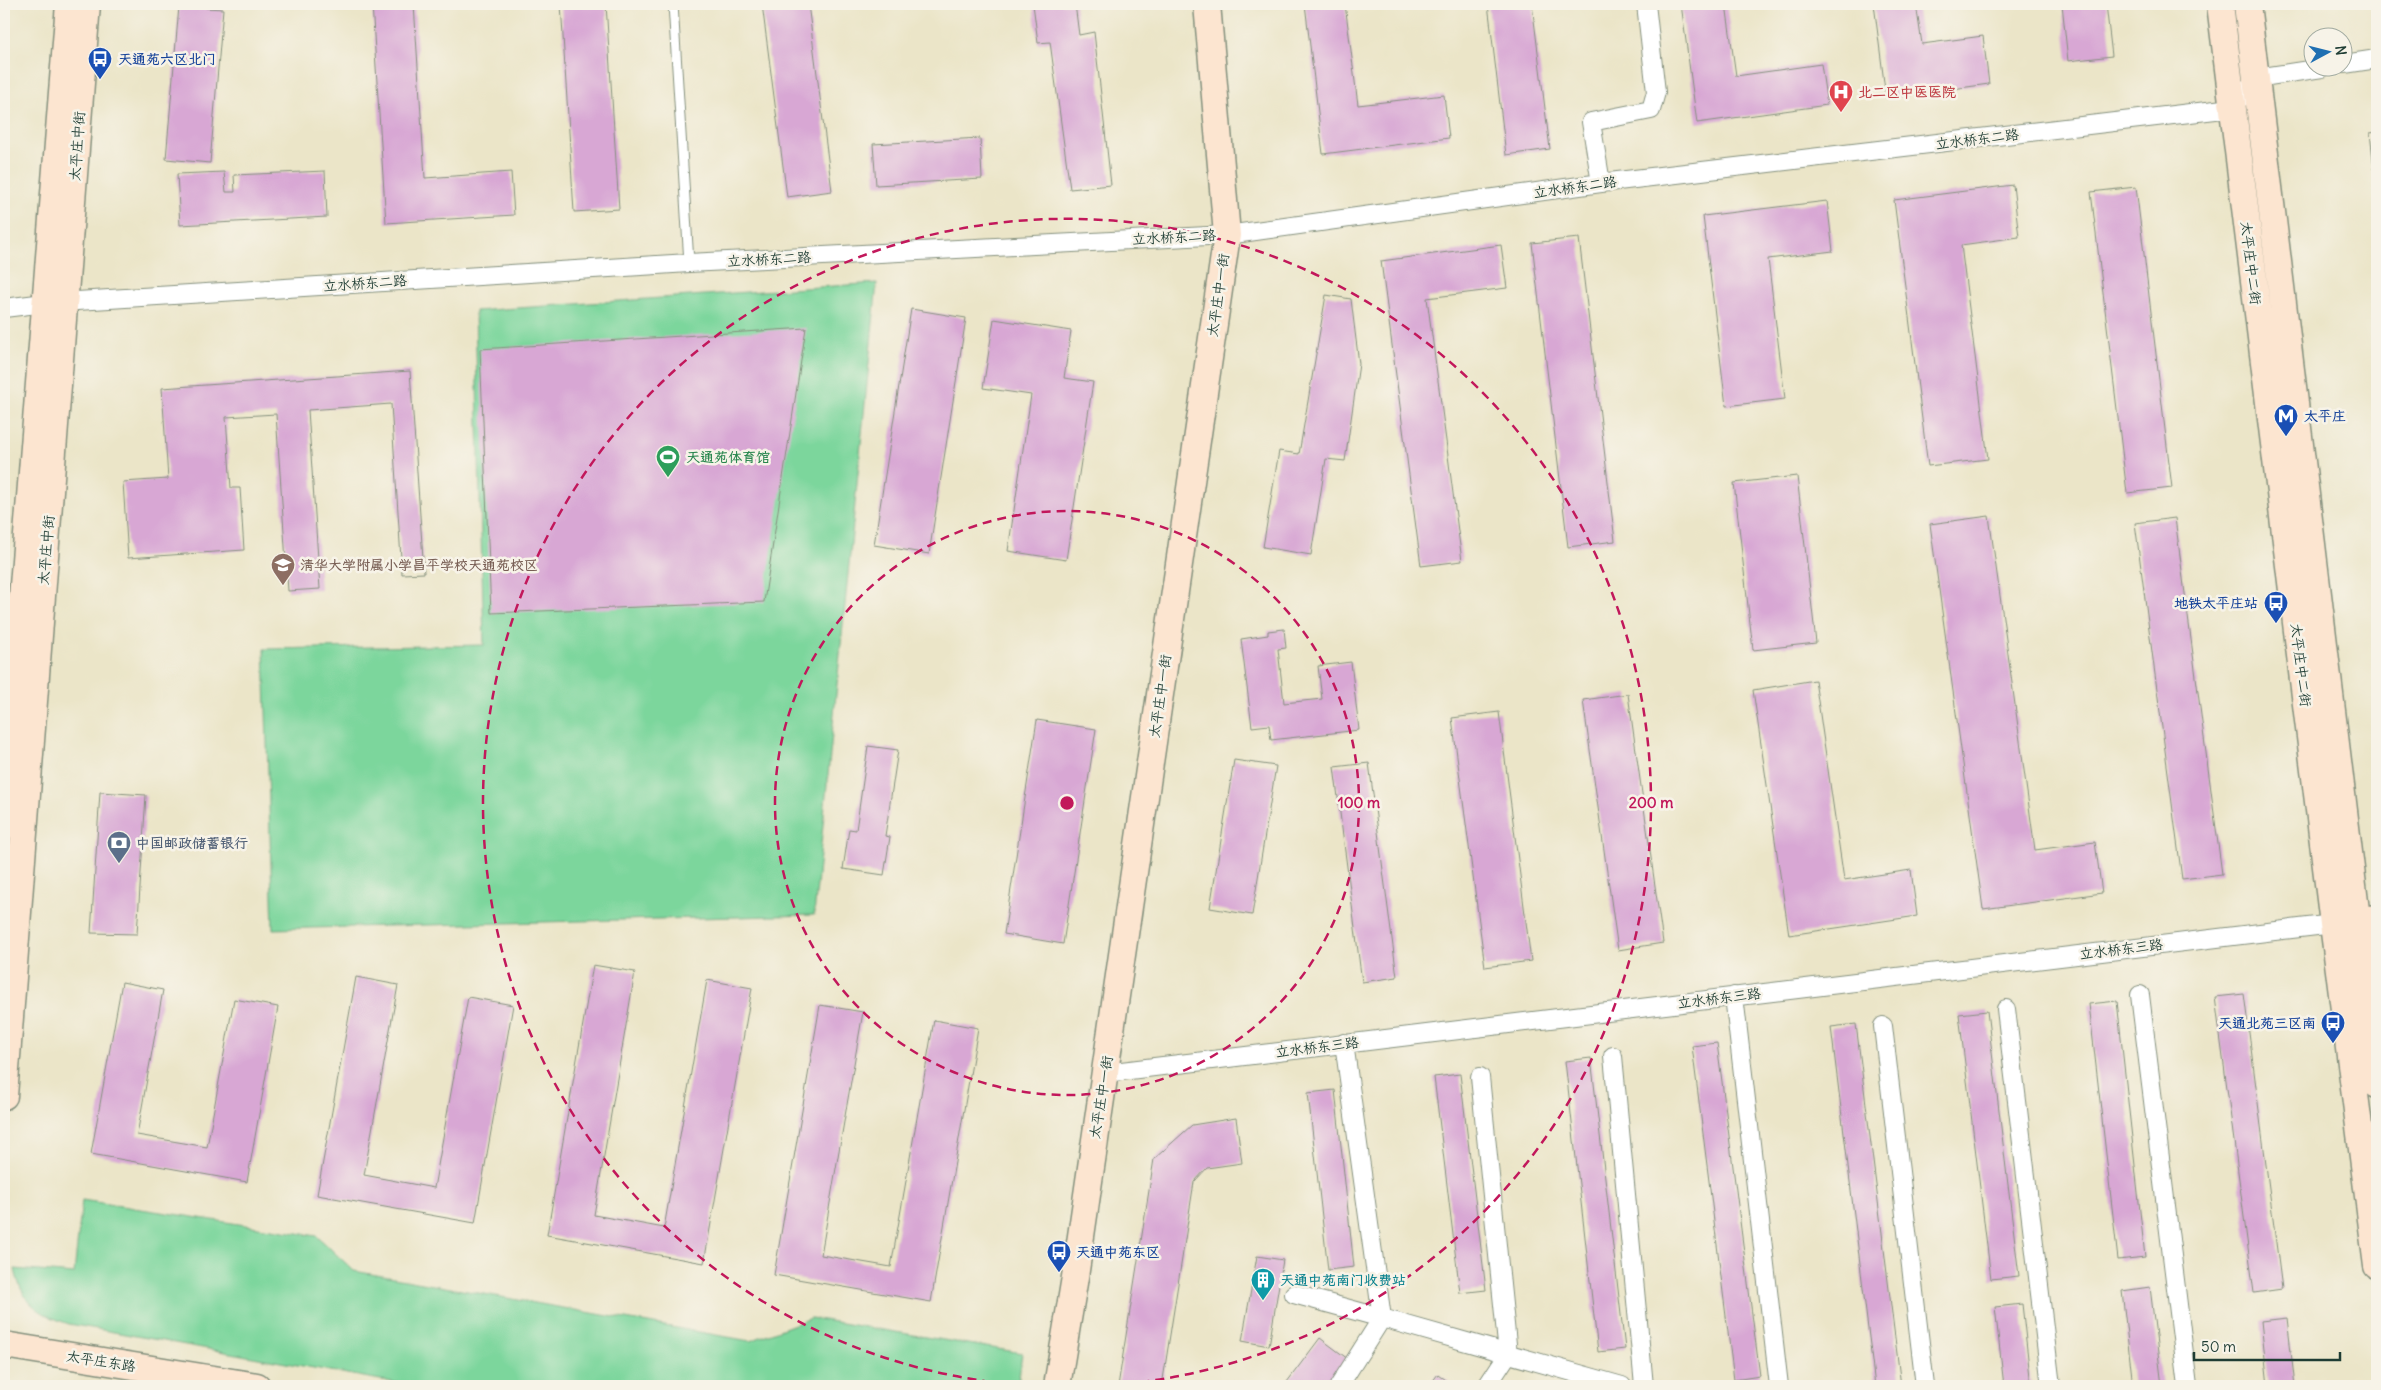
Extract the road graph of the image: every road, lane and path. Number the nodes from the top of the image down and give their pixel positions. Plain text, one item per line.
1 (69, 4) edge
2 (87, 4) edge
3 (673, 4) edge
4 (1207, 4) edge
5 (1646, 4) edge
6 (2220, 4) edge
7 (2247, 4) edge
8 (2377, 59) edge
9 (2354, 62) edge
10 (2304, 71) edge
11 (2256, 78) junction
12 (2232, 108) junction
13 (1601, 183) junction
14 (1227, 234) junction
15 (689, 263) junction
16 (56, 303) junction
17 (4, 308) edge
18 (5, 796) edge
19 (4, 826) edge
20 (2355, 921) edge
21 (2140, 995) dead end
22 (1734, 996) junction
23 (2006, 1009) dead end
24 (1883, 1026) dead end
25 (1344, 1043) junction
26 (1613, 1056) dead end
27 (1105, 1072) junction
28 (1480, 1077) dead end
29 (2377, 1085) edge
30 (4, 1096) edge
31 (2377, 1266) edge
32 (1294, 1294) dead end
33 (1382, 1318) junction
34 (4, 1345) edge
35 (1508, 1354) junction
36 (257, 1386) edge
37 (1057, 1386) edge
38 (1339, 1386) edge
39 (1487, 1386) edge
40 (1622, 1386) edge
41 (1644, 1386) edge
42 (1779, 1386) edge
43 (1925, 1386) edge
44 (2051, 1386) edge
45 (2188, 1386) edge

1 - 16 main road, 太平庄中街
2 - 16 main road, 太平庄中街
3 - 15 lane
4 - 14 main road, 太平庄中一街
5 - 13 street
6 - 12 main road, 太平庄中二街
7 - 11 main road, 太平庄中二街
8 - 9 street
10 - 11 street
11 - 12 street
11 - 20 main road, 太平庄中二街
12 - 13 street, 立水桥东二路
12 - 20 main road, 太平庄中二街
13 - 14 street, 立水桥东二路
14 - 15 street, 立水桥东二路
14 - 27 main road, 太平庄中一街
15 - 16 street, 立水桥东二路
16 - 17 street, 立水桥东二路
16 - 18 main road, 太平庄中街
16 - 30 main road, 太平庄中街
18 - 19 main road, 太平庄中街
20 - 22 street, 立水桥东三路
20 - 29 main road, 太平庄中二街
20 - 31 main road, 太平庄中二街
21 - 45 street
22 - 25 street, 立水桥东三路
22 - 42 street
23 - 44 street
24 - 43 street
25 - 27 street, 立水桥东三路
25 - 33 street
26 - 41 street
27 - 37 main road, 太平庄中一街
28 - 35 street
32 - 33 street
33 - 35 street
33 - 38 street
34 - 36 main road, 太平庄东路
35 - 39 street
35 - 40 street

